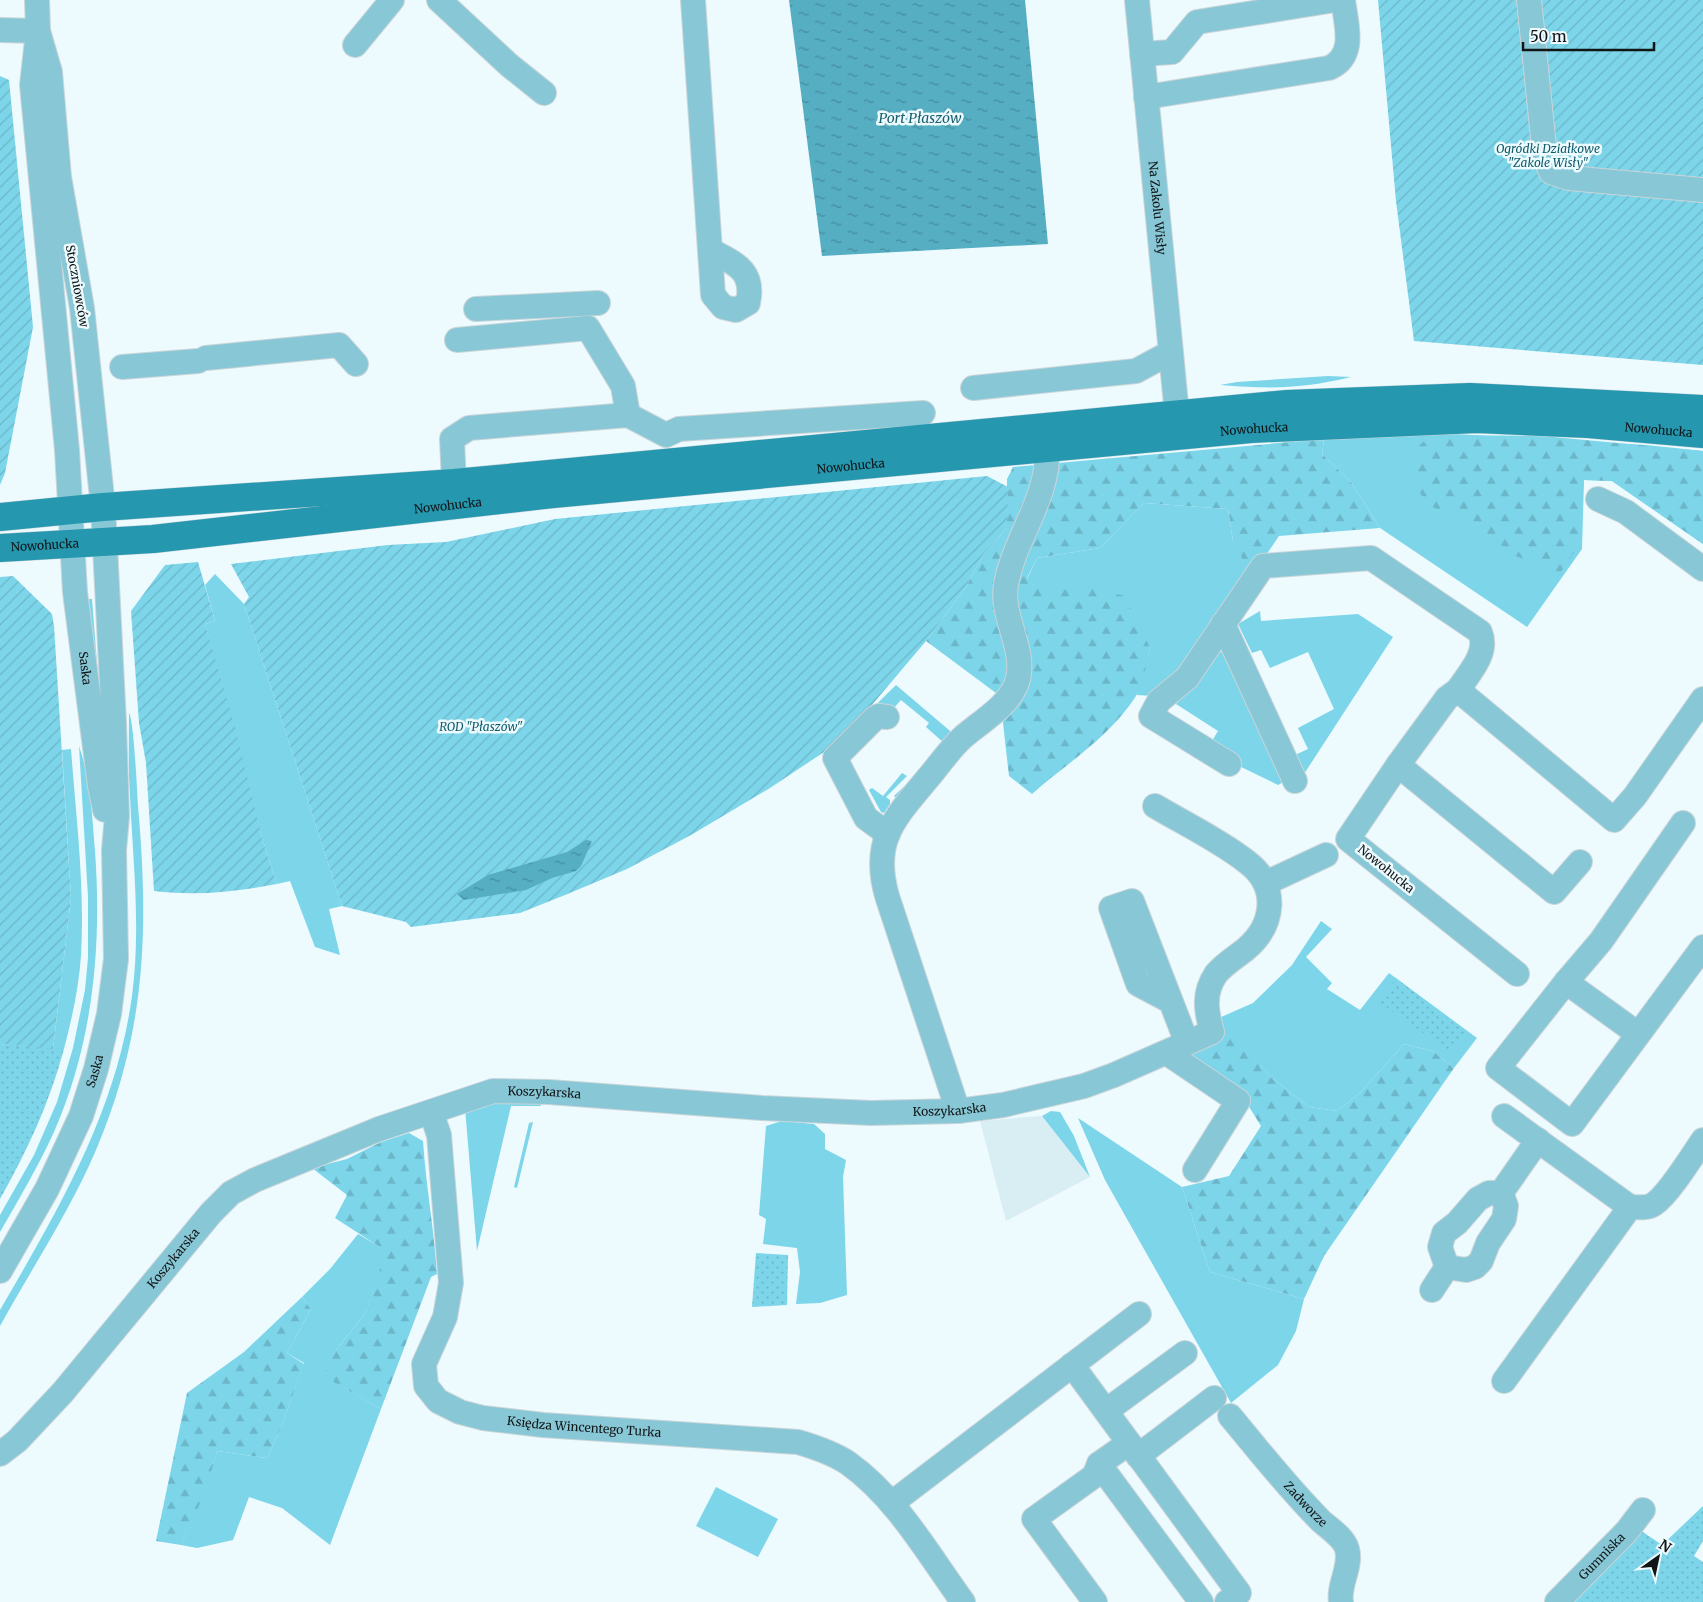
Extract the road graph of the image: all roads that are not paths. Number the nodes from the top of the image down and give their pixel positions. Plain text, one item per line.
1 (37, 0) edge
2 (392, 0) edge
3 (439, 0) edge
4 (693, 0) edge
5 (1137, 0) edge
6 (1335, 0) edge
7 (1343, 0) edge
8 (1529, 0) edge
9 (0, 30) edge
10 (38, 31) junction
11 (355, 45) dead end
12 (1142, 54) junction
13 (544, 93) dead end
14 (1146, 98) junction
15 (1703, 190) edge
16 (710, 250) dead end
17 (598, 303) dead end
18 (476, 309) dead end
19 (457, 340) dead end
20 (1171, 356) junction
21 (356, 364) dead end
22 (122, 367) dead end
23 (973, 388) dead end
24 (1703, 409) edge
25 (922, 413) dead end
26 (628, 415) junction
27 (1177, 415) junction
28 (1703, 434) edge
29 (1047, 448) junction
30 (454, 484) junction
31 (1598, 499) dead end
32 (103, 507) junction
33 (70, 510) junction
34 (0, 517) edge
35 (105, 543) junction
36 (71, 545) junction
37 (0, 548) edge
38 (1703, 569) edge
39 (1223, 624) junction
40 (1458, 690) junction
41 (1703, 698) edge
42 (887, 717) dead end
43 (1229, 764) dead end
44 (1398, 765) junction
45 (865, 780) dead end
46 (1295, 781) dead end
47 (1156, 806) dead end
48 (1683, 823) dead end
49 (889, 829) junction
50 (114, 850) junction
51 (1326, 855) dead end
52 (1580, 862) dead end
53 (1266, 883) junction
54 (1703, 946) edge
55 (1517, 974) dead end
56 (1566, 982) junction
57 (1170, 1002) dead end
58 (1638, 1034) junction
59 (1177, 1048) junction
60 (958, 1111) junction
61 (431, 1112) junction
62 (1504, 1116) dead end
63 (1538, 1140) junction
64 (1703, 1140) edge
65 (1195, 1170) dead end
66 (1501, 1193) junction
67 (1630, 1207) junction
68 (1447, 1267) junction
69 (0, 1272) edge
70 (1432, 1290) dead end
71 (1139, 1314) dead end
72 (1185, 1353) dead end
73 (1072, 1365) junction
74 (1504, 1381) dead end
75 (1214, 1398) dead end
76 (1106, 1411) junction
77 (1230, 1416) dead end
78 (1134, 1449) junction
79 (0, 1454) edge
80 (1099, 1464) junction
81 (892, 1503) junction
82 (1643, 1510) dead end
83 (963, 1602) edge
84 (1095, 1602) edge
85 (1201, 1602) edge
86 (1227, 1602) edge
87 (1341, 1602) edge
88 (1557, 1602) edge

1 - 10 street, Stoczniowców
2 - 11 street
3 - 13 street
4 - 16 street
5 - 12 street, Na Zakolu Wisły
6 - 12 street
7 - 14 street
8 - 15 street
9 - 10 street
10 - 32 street, Stoczniowców
10 - 33 street, Stoczniowców
12 - 14 street, Na Zakolu Wisły
14 - 20 street, Na Zakolu Wisły
17 - 18 street
19 - 26 street
20 - 23 street
20 - 27 street, Na Zakolu Wisły
21 - 22 street
24 - 27 main road, Nowohucka
25 - 26 street
26 - 30 street
27 - 30 main road, Nowohucka
28 - 29 main road, Nowohucka
29 - 35 main road, Nowohucka
29 - 49 street
30 - 32 main road, Nowohucka
31 - 38 street
32 - 33 main road, Nowohucka
32 - 35 street, Stoczniowców
33 - 34 main road, Nowohucka
33 - 36 street, Stoczniowców
35 - 36 main road, Nowohucka
35 - 50 street, Saska
36 - 37 main road, Nowohucka
36 - 50 street, Saska
39 - 40 street, Nowohucka
39 - 43 street
39 - 46 street
40 - 41 street
40 - 44 street, Nowohucka
42 - 49 street
44 - 52 street
44 - 55 street, Nowohucka
45 - 49 street
47 - 53 street
48 - 56 street
49 - 60 street
50 - 69 street, Saska
51 - 53 street
53 - 59 street, Koszykarska
54 - 58 street
56 - 58 street
56 - 58 street
57 - 59 street
59 - 60 street, Koszykarska
59 - 65 street
60 - 61 street, Koszykarska
61 - 79 street, Koszykarska
61 - 81 street, Księdza Wincentego Turka
62 - 63 street
63 - 66 street
63 - 67 street
64 - 67 street
66 - 68 street
66 - 68 street
67 - 74 street
68 - 70 street
71 - 73 street
72 - 76 street
73 - 76 street
73 - 81 street
75 - 78 street
76 - 78 street
77 - 87 street, Zadworze
78 - 80 street
78 - 86 street
80 - 84 street
80 - 85 street
81 - 83 street, Księdza Wincentego Turka
82 - 88 street, Gumniska

